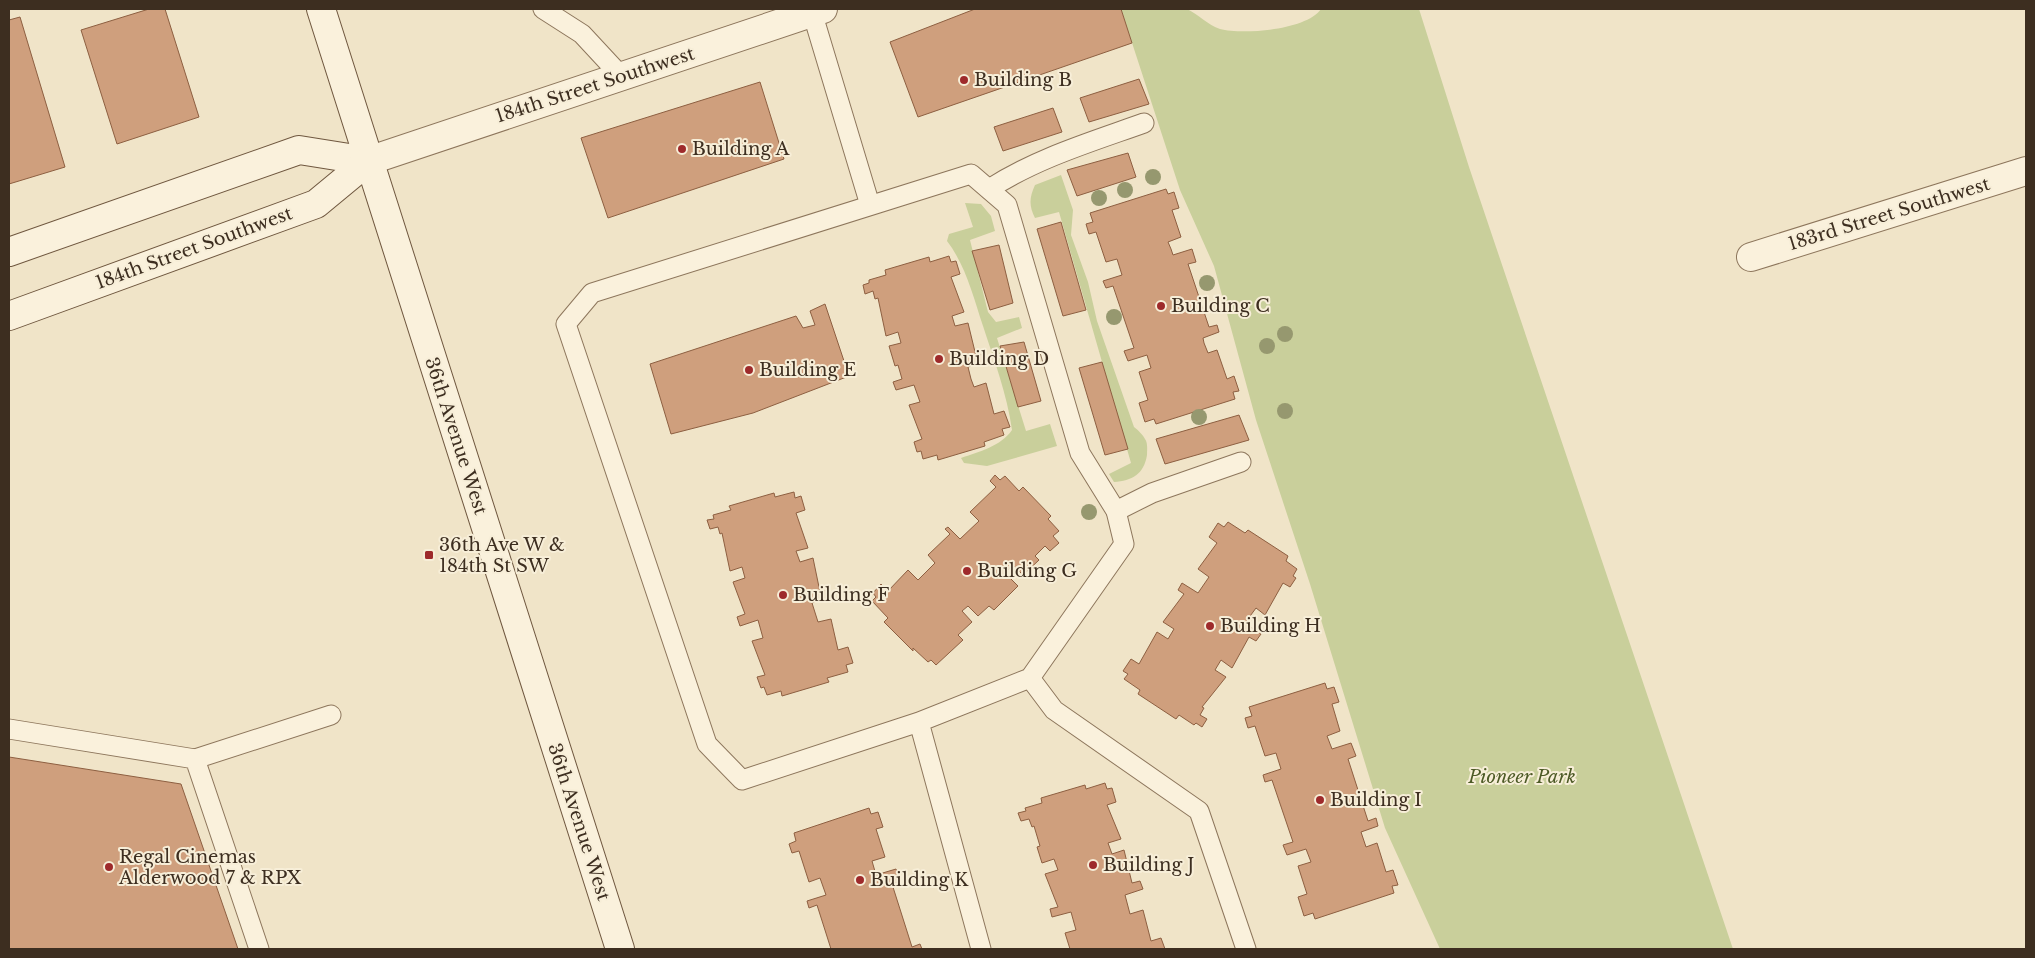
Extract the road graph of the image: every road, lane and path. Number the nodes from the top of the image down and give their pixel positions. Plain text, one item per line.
1 (321, 9) edge
2 (543, 9) edge
3 (818, 10) edge
4 (621, 76) junction
5 (1144, 122) dead end
6 (368, 161) junction
7 (2026, 171) edge
8 (989, 189) junction
9 (870, 205) junction
10 (9, 252) edge
11 (1751, 257) dead end
12 (9, 316) edge
13 (1241, 462) dead end
14 (1116, 511) junction
15 (1030, 678) junction
16 (331, 715) dead end
17 (919, 722) junction
18 (9, 729) edge
19 (195, 759) junction
20 (259, 949) edge
21 (620, 949) edge
22 (982, 949) edge
23 (1246, 949) edge

1 - 6 main road, 36th Avenue West
2 - 4 lane
3 - 4 main road, 184th Street Southwest
3 - 9 lane
4 - 6 main road, 184th Street Southwest
5 - 8 lane
6 - 10 main road, 184th Street Southwest
6 - 12 main road, 184th Street Southwest
6 - 21 main road, 36th Avenue West
7 - 11 main road, 183rd Street Southwest
8 - 9 lane
8 - 14 lane
9 - 17 lane
13 - 14 lane
14 - 15 lane
15 - 17 lane
15 - 23 lane
16 - 19 lane
17 - 22 lane
18 - 19 lane
19 - 20 lane

